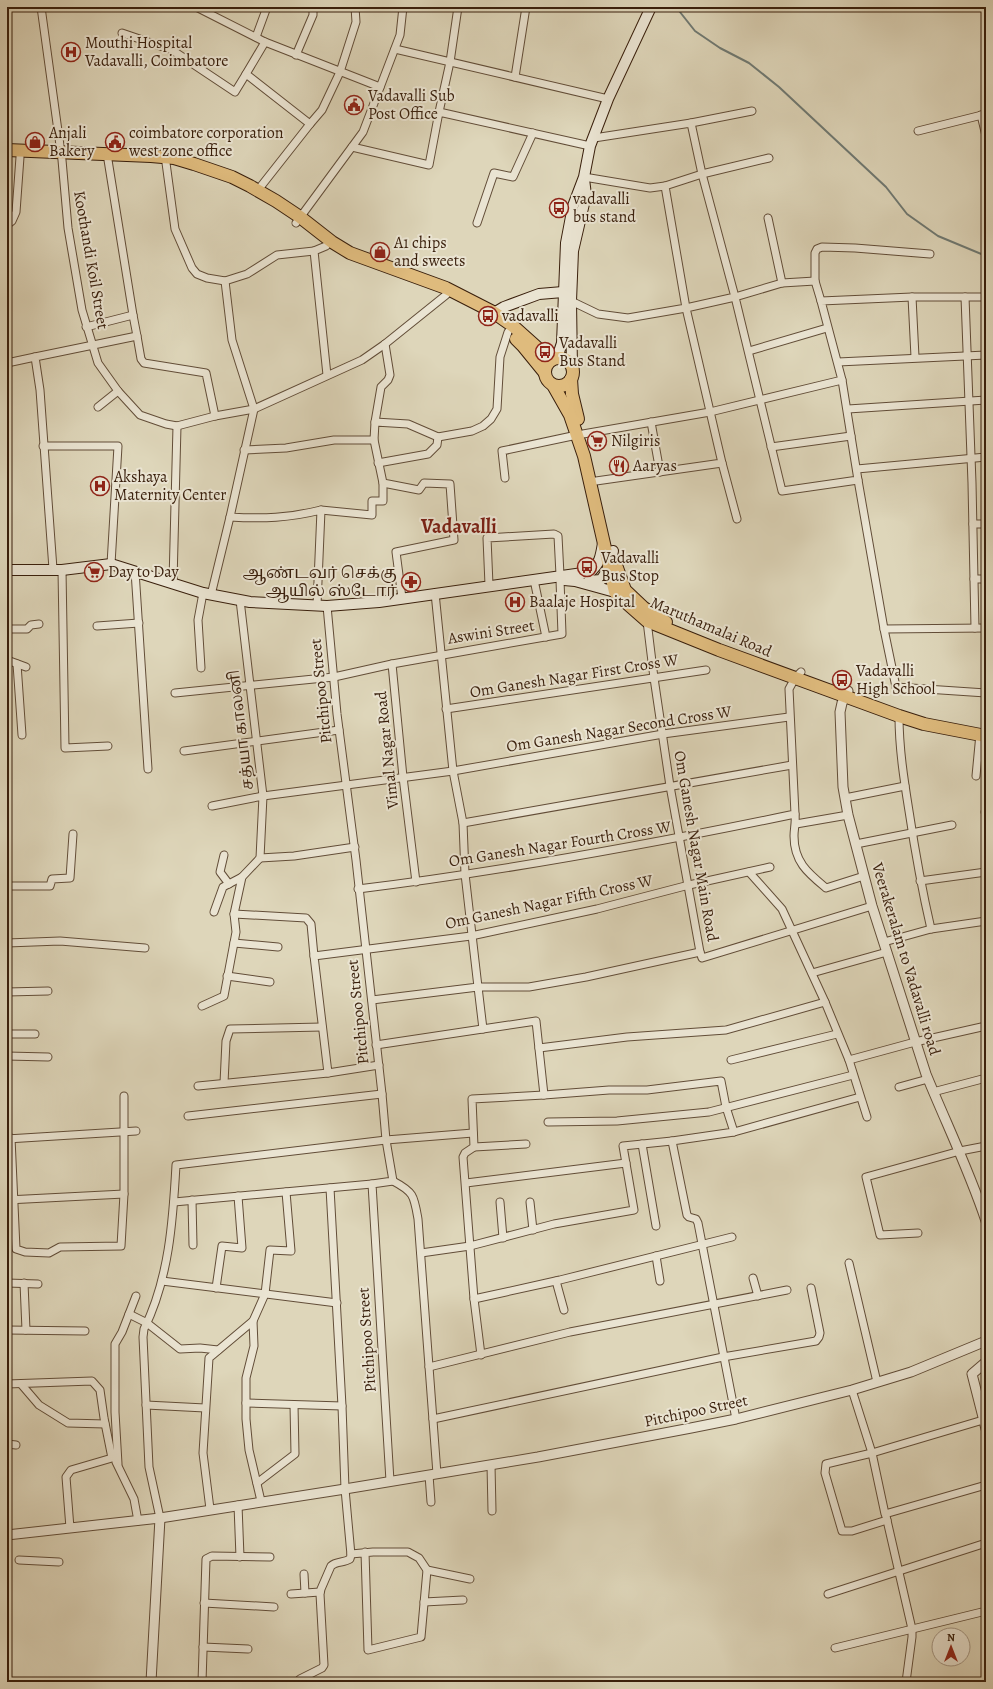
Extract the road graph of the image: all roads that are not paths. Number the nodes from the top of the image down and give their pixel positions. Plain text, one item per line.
1 (41, 7) edge
2 (196, 7) edge
3 (267, 7) edge
4 (313, 7) edge
5 (355, 7) edge
6 (403, 7) edge
7 (458, 7) edge
8 (526, 7) edge
9 (651, 7) edge
10 (122, 33) dead end
11 (256, 37) junction
12 (264, 42) junction
13 (395, 49) junction
14 (296, 55) junction
15 (450, 62) junction
16 (340, 72) junction
17 (246, 74) junction
18 (515, 77) junction
19 (380, 87) junction
20 (608, 99) junction
21 (752, 111) dead end
22 (439, 112) junction
23 (984, 115) edge
24 (691, 123) junction
25 (310, 124) junction
26 (918, 131) dead end
27 (533, 133) junction
28 (986, 136) edge
29 (592, 142) junction
30 (352, 147) junction
31 (7, 150) edge
32 (7, 156) edge
33 (61, 156) junction
34 (20, 157) junction
35 (769, 158) dead end
36 (108, 160) junction
37 (166, 163) junction
38 (702, 174) junction
39 (584, 177) junction
40 (665, 186) junction
41 (258, 190) junction
42 (768, 218) dead end
43 (298, 220) junction
44 (477, 223) dead end
45 (7, 225) edge
46 (326, 246) junction
47 (314, 251) junction
48 (930, 254) dead end
49 (225, 281) junction
50 (815, 281) junction
51 (782, 283) junction
52 (563, 292) junction
53 (446, 295) junction
54 (735, 297) junction
55 (912, 297) junction
56 (965, 297) junction
57 (986, 297) edge
58 (571, 301) junction
59 (821, 301) junction
60 (686, 308) junction
61 (133, 315) junction
62 (492, 316) junction
63 (86, 327) junction
64 (827, 328) junction
65 (508, 332) junction
66 (137, 336) junction
67 (385, 344) junction
68 (92, 346) junction
69 (749, 351) junction
70 (986, 355) edge
71 (967, 356) junction
72 (35, 357) junction
73 (915, 357) junction
74 (555, 359) junction
75 (838, 362) junction
76 (7, 363) edge
77 (545, 373) junction
78 (572, 373) junction
79 (327, 375) junction
80 (842, 380) junction
81 (553, 384) junction
82 (118, 391) junction
83 (759, 400) junction
84 (968, 400) junction
85 (986, 400) edge
86 (98, 407) dead end
87 (848, 409) junction
88 (254, 410) junction
89 (710, 412) junction
90 (215, 416) junction
91 (375, 422) junction
92 (651, 422) junction
93 (178, 426) junction
94 (580, 435) junction
95 (851, 436) junction
96 (438, 437) junction
97 (374, 440) junction
98 (43, 446) junction
99 (771, 447) junction
100 (244, 450) junction
101 (971, 457) junction
102 (986, 457) edge
103 (378, 462) junction
104 (722, 462) junction
105 (857, 469) junction
106 (660, 472) junction
107 (505, 478) dead end
108 (858, 480) junction
109 (596, 481) junction
110 (383, 483) junction
111 (321, 510) junction
112 (230, 517) junction
113 (736, 519) dead end
114 (973, 524) junction
115 (986, 524) edge
116 (603, 539) junction
117 (613, 551) junction
118 (111, 564) junction
119 (7, 570) edge
120 (58, 570) junction
121 (135, 571) junction
122 (590, 572) junction
123 (609, 572) junction
124 (560, 578) junction
125 (974, 579) junction
126 (986, 579) edge
127 (537, 580) junction
128 (575, 581) junction
129 (173, 582) junction
130 (489, 585) junction
131 (618, 588) junction
132 (435, 593) junction
133 (207, 594) junction
134 (402, 598) junction
135 (240, 600) junction
136 (322, 605) junction
137 (648, 621) junction
138 (139, 622) junction
139 (39, 624) dead end
140 (97, 626) dead end
141 (975, 628) junction
142 (986, 628) edge
143 (7, 629) edge
144 (884, 629) junction
145 (546, 637) junction
146 (440, 654) junction
147 (7, 660) edge
148 (17, 664) junction
149 (392, 664) junction
150 (26, 667) dead end
151 (201, 668) dead end
152 (706, 670) dead end
153 (798, 675) junction
154 (334, 677) junction
155 (654, 678) junction
156 (250, 686) junction
157 (175, 693) dead end
158 (986, 693) edge
159 (847, 694) junction
160 (446, 709) junction
161 (899, 716) junction
162 (789, 717) junction
163 (339, 730) junction
164 (984, 733) edge
165 (663, 734) junction
166 (22, 736) dead end
167 (256, 741) junction
168 (108, 746) dead end
169 (184, 751) dead end
170 (792, 765) junction
171 (148, 769) dead end
172 (453, 771) junction
173 (976, 776) dead end
174 (403, 777) junction
175 (347, 786) junction
176 (670, 786) junction
177 (905, 786) junction
178 (263, 796) junction
179 (845, 798) junction
180 (212, 806) dead end
181 (795, 814) junction
182 (848, 815) junction
183 (463, 822) junction
184 (796, 824) junction
185 (952, 825) dead end
186 (912, 833) junction
187 (73, 834) dead end
188 (680, 838) junction
189 (856, 844) junction
190 (355, 847) junction
191 (224, 855) dead end
192 (260, 858) junction
193 (770, 867) dead end
194 (749, 872) junction
195 (986, 872) edge
196 (465, 874) junction
197 (864, 876) junction
198 (242, 877) junction
199 (920, 881) junction
200 (416, 882) junction
201 (229, 884) junction
202 (689, 885) junction
203 (7, 886) edge
204 (358, 889) junction
205 (872, 906) junction
206 (214, 912) dead end
207 (234, 914) junction
208 (986, 921) edge
209 (792, 929) junction
210 (931, 929) junction
211 (471, 936) junction
212 (884, 942) junction
213 (7, 943) edge
214 (234, 943) junction
215 (278, 947) dead end
216 (145, 948) dead end
217 (366, 949) junction
218 (700, 952) junction
219 (887, 952) junction
220 (314, 956) junction
221 (812, 973) junction
222 (227, 976) junction
223 (270, 982) dead end
224 (478, 987) junction
225 (48, 991) dead end
226 (7, 992) edge
227 (372, 1000) junction
228 (825, 1002) junction
229 (202, 1006) dead end
230 (986, 1026) edge
231 (322, 1027) junction
232 (483, 1029) junction
233 (7, 1034) edge
234 (35, 1034) dead end
235 (837, 1034) junction
236 (915, 1042) junction
237 (376, 1045) junction
238 (539, 1048) junction
239 (7, 1056) edge
240 (48, 1057) dead end
241 (731, 1060) dead end
242 (849, 1060) junction
243 (379, 1065) junction
244 (328, 1073) junction
245 (853, 1075) junction
246 (928, 1078) junction
247 (986, 1078) edge
248 (224, 1083) junction
249 (198, 1086) dead end
250 (899, 1087) dead end
251 (934, 1092) junction
252 (382, 1094) junction
253 (544, 1095) junction
254 (124, 1096) dead end
255 (860, 1097) junction
256 (726, 1107) junction
257 (188, 1116) dead end
258 (867, 1117) dead end
259 (548, 1122) dead end
260 (136, 1131) dead end
261 (124, 1132) junction
262 (734, 1132) junction
263 (473, 1133) junction
264 (9, 1138) edge
265 (386, 1140) junction
266 (672, 1142) junction
267 (526, 1144) dead end
268 (642, 1144) junction
269 (986, 1146) edge
270 (474, 1147) junction
271 (960, 1151) junction
272 (626, 1163) junction
273 (393, 1181) junction
274 (466, 1183) junction
275 (372, 1184) junction
276 (330, 1188) junction
277 (286, 1192) junction
278 (124, 1194) junction
279 (238, 1196) junction
280 (11, 1200) edge
281 (192, 1200) junction
282 (174, 1202) junction
283 (500, 1202) dead end
284 (530, 1202) dead end
285 (986, 1221) edge
286 (656, 1226) dead end
287 (534, 1230) junction
288 (918, 1233) dead end
289 (732, 1237) dead end
290 (503, 1238) junction
291 (702, 1244) junction
292 (193, 1245) dead end
293 (470, 1246) junction
294 (421, 1253) junction
295 (656, 1256) junction
296 (849, 1264) dead end
297 (753, 1278) dead end
298 (162, 1281) junction
299 (556, 1281) junction
300 (660, 1281) dead end
301 (7, 1283) edge
302 (24, 1284) junction
303 (38, 1284) dead end
304 (216, 1288) junction
305 (811, 1288) dead end
306 (787, 1290) dead end
307 (265, 1294) junction
308 (136, 1296) dead end
309 (758, 1296) junction
310 (474, 1298) junction
311 (337, 1304) junction
312 (713, 1305) junction
313 (564, 1310) dead end
314 (129, 1314) junction
315 (253, 1321) junction
316 (147, 1323) junction
317 (7, 1330) edge
318 (26, 1330) junction
319 (85, 1331) dead end
320 (986, 1341) edge
321 (218, 1350) junction
322 (481, 1355) junction
323 (723, 1357) junction
324 (986, 1362) edge
325 (429, 1366) junction
326 (878, 1382) junction
327 (7, 1384) edge
328 (21, 1384) junction
329 (852, 1390) junction
330 (246, 1403) junction
331 (146, 1405) junction
332 (294, 1405) junction
333 (342, 1406) junction
334 (205, 1408) junction
335 (433, 1418) junction
336 (736, 1419) junction
337 (984, 1420) junction
338 (105, 1424) junction
339 (986, 1430) edge
340 (7, 1444) edge
341 (16, 1445) dead end
342 (872, 1453) junction
343 (112, 1458) junction
344 (118, 1464) junction
345 (491, 1465) junction
346 (433, 1475) junction
347 (390, 1481) junction
348 (257, 1483) junction
349 (986, 1485) edge
350 (345, 1489) junction
351 (261, 1501) junction
352 (430, 1502) dead end
353 (238, 1505) junction
354 (210, 1509) junction
355 (492, 1511) dead end
356 (886, 1517) junction
357 (160, 1518) junction
358 (138, 1521) junction
359 (70, 1528) junction
360 (7, 1535) edge
361 (986, 1543) edge
362 (365, 1552) junction
363 (351, 1554) junction
364 (240, 1557) junction
365 (270, 1557) dead end
366 (19, 1560) dead end
367 (59, 1562) dead end
368 (427, 1570) junction
369 (900, 1572) junction
370 (304, 1574) dead end
371 (470, 1579) dead end
372 (320, 1592) junction
373 (305, 1593) junction
374 (292, 1594) dead end
375 (828, 1594) dead end
376 (463, 1600) dead end
377 (424, 1602) junction
378 (204, 1603) junction
379 (274, 1607) dead end
380 (986, 1610) edge
381 (912, 1629) junction
382 (203, 1647) junction
383 (835, 1648) dead end
384 (248, 1649) dead end
385 (151, 1682) edge
386 (202, 1682) edge
387 (297, 1682) edge
388 (906, 1682) edge

1 - 33 street, Koothandi Koil Street
2 - 11 street
3 - 11 street
4 - 14 street
5 - 16 street
6 - 13 street
7 - 15 street
8 - 18 street
9 - 20 main road
10 - 17 street
11 - 12 street
12 - 14 street
12 - 17 street
13 - 15 street
13 - 19 street
14 - 16 street
15 - 18 street
15 - 22 street
16 - 19 street
16 - 25 street
17 - 25 street
18 - 20 street
19 - 30 street
20 - 29 main road
21 - 24 street
22 - 27 street
22 - 30 street
23 - 26 street
23 - 28 street
24 - 29 street
24 - 38 street
25 - 41 street
27 - 29 street
27 - 44 street
29 - 39 main road
30 - 43 street
31 - 33 main road
32 - 34 main road
33 - 34 main road
33 - 36 main road
33 - 41 main road
33 - 63 street, Koothandi Koil Street
34 - 45 street
35 - 38 street
36 - 37 main road
36 - 61 street
37 - 43 main road
37 - 49 street
38 - 40 street
38 - 54 street
39 - 40 street
39 - 52 main road
39 - 58 main road
40 - 60 street
41 - 43 main road
42 - 51 street
43 - 46 main road
43 - 62 main road
46 - 47 street
46 - 53 main road
47 - 49 street
47 - 79 street
48 - 50 street
49 - 88 street
50 - 51 street
50 - 59 street
51 - 54 street
52 - 62 main road
52 - 74 main road
53 - 62 main road
53 - 67 street, Koothandi Koil Street
54 - 60 street
54 - 69 street
55 - 56 street
55 - 59 street
55 - 73 street
56 - 57 street
56 - 71 street
58 - 60 street
58 - 78 main road
59 - 64 street
60 - 89 street
61 - 63 street
61 - 66 street
62 - 65 main road
62 - 74 main road
63 - 68 street, Koothandi Koil Street
64 - 69 street
64 - 75 street
65 - 77 main road
65 - 96 street
66 - 68 street
66 - 90 street
67 - 79 street, Koothandi Koil Street
67 - 91 street
68 - 72 street
68 - 82 street, Koothandi Koil Street
69 - 83 street
70 - 71 street
71 - 73 street
71 - 84 street
72 - 76 street
72 - 98 street
73 - 75 street
74 - 77 main road
74 - 78 main road
75 - 80 street
77 - 81 main road
78 - 81 main road
78 - 94 main road, Maruthamalai Road
79 - 88 street, Koothandi Koil Street
80 - 83 street
80 - 87 street
81 - 94 main road, Maruthamalai Road
82 - 86 street
82 - 93 street, Koothandi Koil Street
83 - 89 street
83 - 99 street
84 - 85 street
84 - 87 street
84 - 101 street
87 - 95 street
88 - 90 street, Koothandi Koil Street
88 - 100 street
89 - 92 street
89 - 104 street
90 - 93 street, Koothandi Koil Street
91 - 96 street
91 - 97 street
92 - 94 street
92 - 106 street
93 - 129 street
94 - 107 street
94 - 109 main road, Maruthamalai Road
94 - 116 main road, Maruthamalai Road
95 - 99 street
95 - 105 street
96 - 103 street
97 - 100 street
97 - 103 street
98 - 118 street
98 - 120 street
99 - 108 street
100 - 112 street
101 - 102 street
101 - 105 street
101 - 114 street
103 - 110 street
104 - 106 street
104 - 113 street
105 - 108 street
106 - 109 street
108 - 144 street
109 - 117 main road, Maruthamalai Road
110 - 111 street
110 - 134 street
111 - 112 street
111 - 136 street, Pitchipoo Street
112 - 133 street
114 - 115 street
114 - 125 street
116 - 122 main road
116 - 123 main road, Maruthamalai Road
117 - 123 main road
117 - 131 main road, Maruthamalai Road
118 - 120 main road
118 - 121 main road
119 - 120 main road
120 - 168 street
121 - 129 main road
121 - 138 street
122 - 123 main road
122 - 124 main road
123 - 128 main road
123 - 131 main road, Maruthamalai Road
124 - 127 main road
124 - 128 main road
124 - 130 street
124 - 145 street, Aswini Street
125 - 126 street
125 - 141 street
127 - 130 main road
127 - 145 street
128 - 131 main road
129 - 133 main road
130 - 132 main road
131 - 137 main road, Maruthamalai Road
131 - 153 main road, Maruthamalai Road
132 - 134 main road
132 - 146 street
133 - 135 main road
133 - 151 street
134 - 136 main road
135 - 136 main road
135 - 156 street, சத்யா காலனி
136 - 154 street, Pitchipoo Street
137 - 153 main road, Maruthamalai Road
137 - 155 street, Om Ganesh Nagar Main Road
138 - 140 street
138 - 171 street
139 - 143 street
141 - 142 street
141 - 144 street
144 - 158 street
145 - 146 street, Aswini Street
146 - 149 street
146 - 160 street
147 - 148 street
148 - 150 street
148 - 166 street
149 - 154 street
149 - 174 street, Vimal Nagar Road
152 - 155 street, Om Ganesh Nagar First Cross W
153 - 159 main road, Maruthamalai Road
153 - 162 street
154 - 156 street
154 - 163 street, Pitchipoo Street
155 - 160 street, Om Ganesh Nagar First Cross W
155 - 165 street, Om Ganesh Nagar Main Road
156 - 157 street
156 - 167 street, சத்யா காலனி
159 - 161 main road, Maruthamalai Road
159 - 164 main road, Maruthamalai Road
159 - 179 street, Veerakeralam to Vadavalli road
160 - 172 street
161 - 164 main road, Maruthamalai Road
161 - 177 street
162 - 165 street, Om Ganesh Nagar Second Cross W
162 - 170 street
163 - 167 street
163 - 175 street, Pitchipoo Street
164 - 173 street
165 - 172 street, Om Ganesh Nagar Second Cross W
165 - 176 street, Om Ganesh Nagar Main Road
167 - 169 street
167 - 178 street, சத்யா காலனி
170 - 176 street
170 - 181 street
172 - 174 street, Om Ganesh Nagar Second Cross W
172 - 183 street
174 - 175 street, சத்யா காலனி
174 - 200 street, Vimal Nagar Road
175 - 178 street, சத்யா காலனி
175 - 190 street, Pitchipoo Street
176 - 183 street
176 - 188 street, Om Ganesh Nagar Main Road
177 - 179 street
177 - 186 street
178 - 180 street
178 - 192 street
179 - 182 street, Veerakeralam to Vadavalli road
181 - 184 street
181 - 188 street, Om Ganesh Nagar Fourth Cross W
182 - 184 street
182 - 189 street, Veerakeralam to Vadavalli road
183 - 196 street
184 - 197 street
185 - 186 street
186 - 189 street
186 - 199 street
187 - 203 street
188 - 196 street, Om Ganesh Nagar Fourth Cross W
188 - 202 street, Om Ganesh Nagar Main Road
189 - 197 street, Veerakeralam to Vadavalli road
190 - 192 street
190 - 204 street, Pitchipoo Street
191 - 201 street
192 - 198 street
193 - 194 street, Om Ganesh Nagar Fifth Cross W
194 - 202 street, Om Ganesh Nagar Fifth Cross W
194 - 209 street
195 - 199 street
196 - 200 street, Om Ganesh Nagar Fourth Cross W
196 - 211 street
197 - 205 street, Veerakeralam to Vadavalli road
198 - 201 street
198 - 207 street
199 - 210 street
200 - 204 street, Om Ganesh Nagar Fourth Cross W
201 - 206 street
202 - 211 street, Om Ganesh Nagar Fifth Cross W
202 - 218 street, Om Ganesh Nagar Main Road
204 - 217 street, Pitchipoo Street
205 - 209 street
205 - 212 street, Veerakeralam to Vadavalli road
207 - 214 street
207 - 220 street
208 - 210 street
209 - 218 street
209 - 221 street
210 - 212 street
211 - 217 street, Om Ganesh Nagar Fifth Cross W
211 - 224 street
212 - 219 street, Veerakeralam to Vadavalli road
213 - 216 street
214 - 215 street
214 - 222 street
217 - 220 street, Om Ganesh Nagar Fifth Cross W
217 - 227 street, Pitchipoo Street
218 - 224 street, Om Ganesh Nagar Main Road
219 - 221 street
219 - 236 street, Veerakeralam to Vadavalli road
220 - 231 street
221 - 228 street
222 - 223 street
222 - 229 street
224 - 227 street, Om Ganesh Nagar Main Road
224 - 232 street
225 - 226 street
227 - 237 street, Pitchipoo Street
228 - 235 street
228 - 238 street
230 - 236 street
231 - 244 street
231 - 248 street
232 - 237 street
232 - 238 street
233 - 234 street
235 - 241 street
235 - 242 street
236 - 242 street
236 - 246 street, Veerakeralam to Vadavalli road
237 - 243 street, Pitchipoo Street
238 - 253 street
239 - 240 street
242 - 245 street
243 - 244 street
243 - 252 street, Pitchipoo Street
244 - 248 street
245 - 255 street
245 - 256 street
246 - 250 street
246 - 251 street, Veerakeralam to Vadavalli road
247 - 251 street
248 - 249 street
251 - 271 street, Veerakeralam to Vadavalli road
252 - 257 street
252 - 265 street, Pitchipoo Street
253 - 256 street
253 - 263 street
254 - 261 street
255 - 258 street
255 - 262 street
256 - 259 street
256 - 262 street
260 - 261 street
261 - 264 street
261 - 278 street
262 - 266 street
263 - 265 street
263 - 270 street
264 - 280 street
265 - 273 street, Pitchipoo Street
265 - 282 street
266 - 268 street
266 - 291 street
267 - 270 street
268 - 272 street
268 - 286 street
269 - 271 street
270 - 274 street
271 - 285 street, Veerakeralam to Vadavalli road
271 - 288 street
272 - 274 street
272 - 287 street
273 - 275 street
273 - 294 street
274 - 293 street
275 - 276 street
275 - 347 street, Pitchipoo Street
276 - 277 street
276 - 311 street
277 - 279 street
277 - 307 street
278 - 280 street
278 - 280 street
279 - 281 street
279 - 304 street
281 - 282 street
281 - 292 street
282 - 298 street
283 - 290 street
284 - 287 street
287 - 290 street
289 - 291 street
290 - 293 street
291 - 295 street
291 - 312 street
293 - 294 street
293 - 310 street
294 - 325 street
295 - 299 street
295 - 300 street
296 - 326 street
297 - 309 street
298 - 304 street
298 - 316 street
299 - 310 street
299 - 313 street
301 - 302 street
302 - 303 street
302 - 318 street
304 - 307 street
305 - 323 street
306 - 309 street
307 - 311 street
307 - 315 street
308 - 314 street
309 - 312 street
310 - 322 street
311 - 333 street
312 - 322 street
312 - 323 street
314 - 316 street
314 - 344 street
315 - 321 street
315 - 330 street
316 - 321 street
316 - 331 street
317 - 318 street
318 - 319 street
320 - 326 street, Pitchipoo Street
321 - 334 street
322 - 325 street
323 - 335 street
323 - 336 street
324 - 337 street
325 - 335 street
326 - 329 street, Pitchipoo Street
327 - 328 street
328 - 338 street
328 - 338 street
329 - 336 street, Pitchipoo Street
329 - 342 street
330 - 332 street
330 - 348 street
331 - 334 street
331 - 357 street
332 - 333 street
332 - 348 street
333 - 350 street
334 - 354 street
335 - 346 street
336 - 345 street, Pitchipoo Street
337 - 339 street
337 - 342 street
338 - 343 street
340 - 341 street
342 - 356 street
342 - 356 street
343 - 344 street
343 - 359 street
344 - 358 street
345 - 346 street, Pitchipoo Street
345 - 355 street
346 - 347 street, Pitchipoo Street
346 - 352 street
347 - 350 street
348 - 351 street
349 - 356 street
350 - 351 street
350 - 363 street
351 - 353 street
353 - 354 street
353 - 364 street
354 - 357 street
356 - 369 street
357 - 358 street
357 - 385 street
358 - 359 street
359 - 360 street
361 - 369 street
362 - 363 street
362 - 368 street
362 - 377 street
363 - 372 street
364 - 365 street
364 - 378 street
366 - 367 street
368 - 371 street
368 - 377 street
369 - 375 street
369 - 381 street
370 - 373 street
372 - 373 street
372 - 387 street
373 - 374 street
376 - 377 street
378 - 379 street
378 - 382 street
380 - 381 street
381 - 383 street
381 - 388 street
382 - 384 street
382 - 386 street

